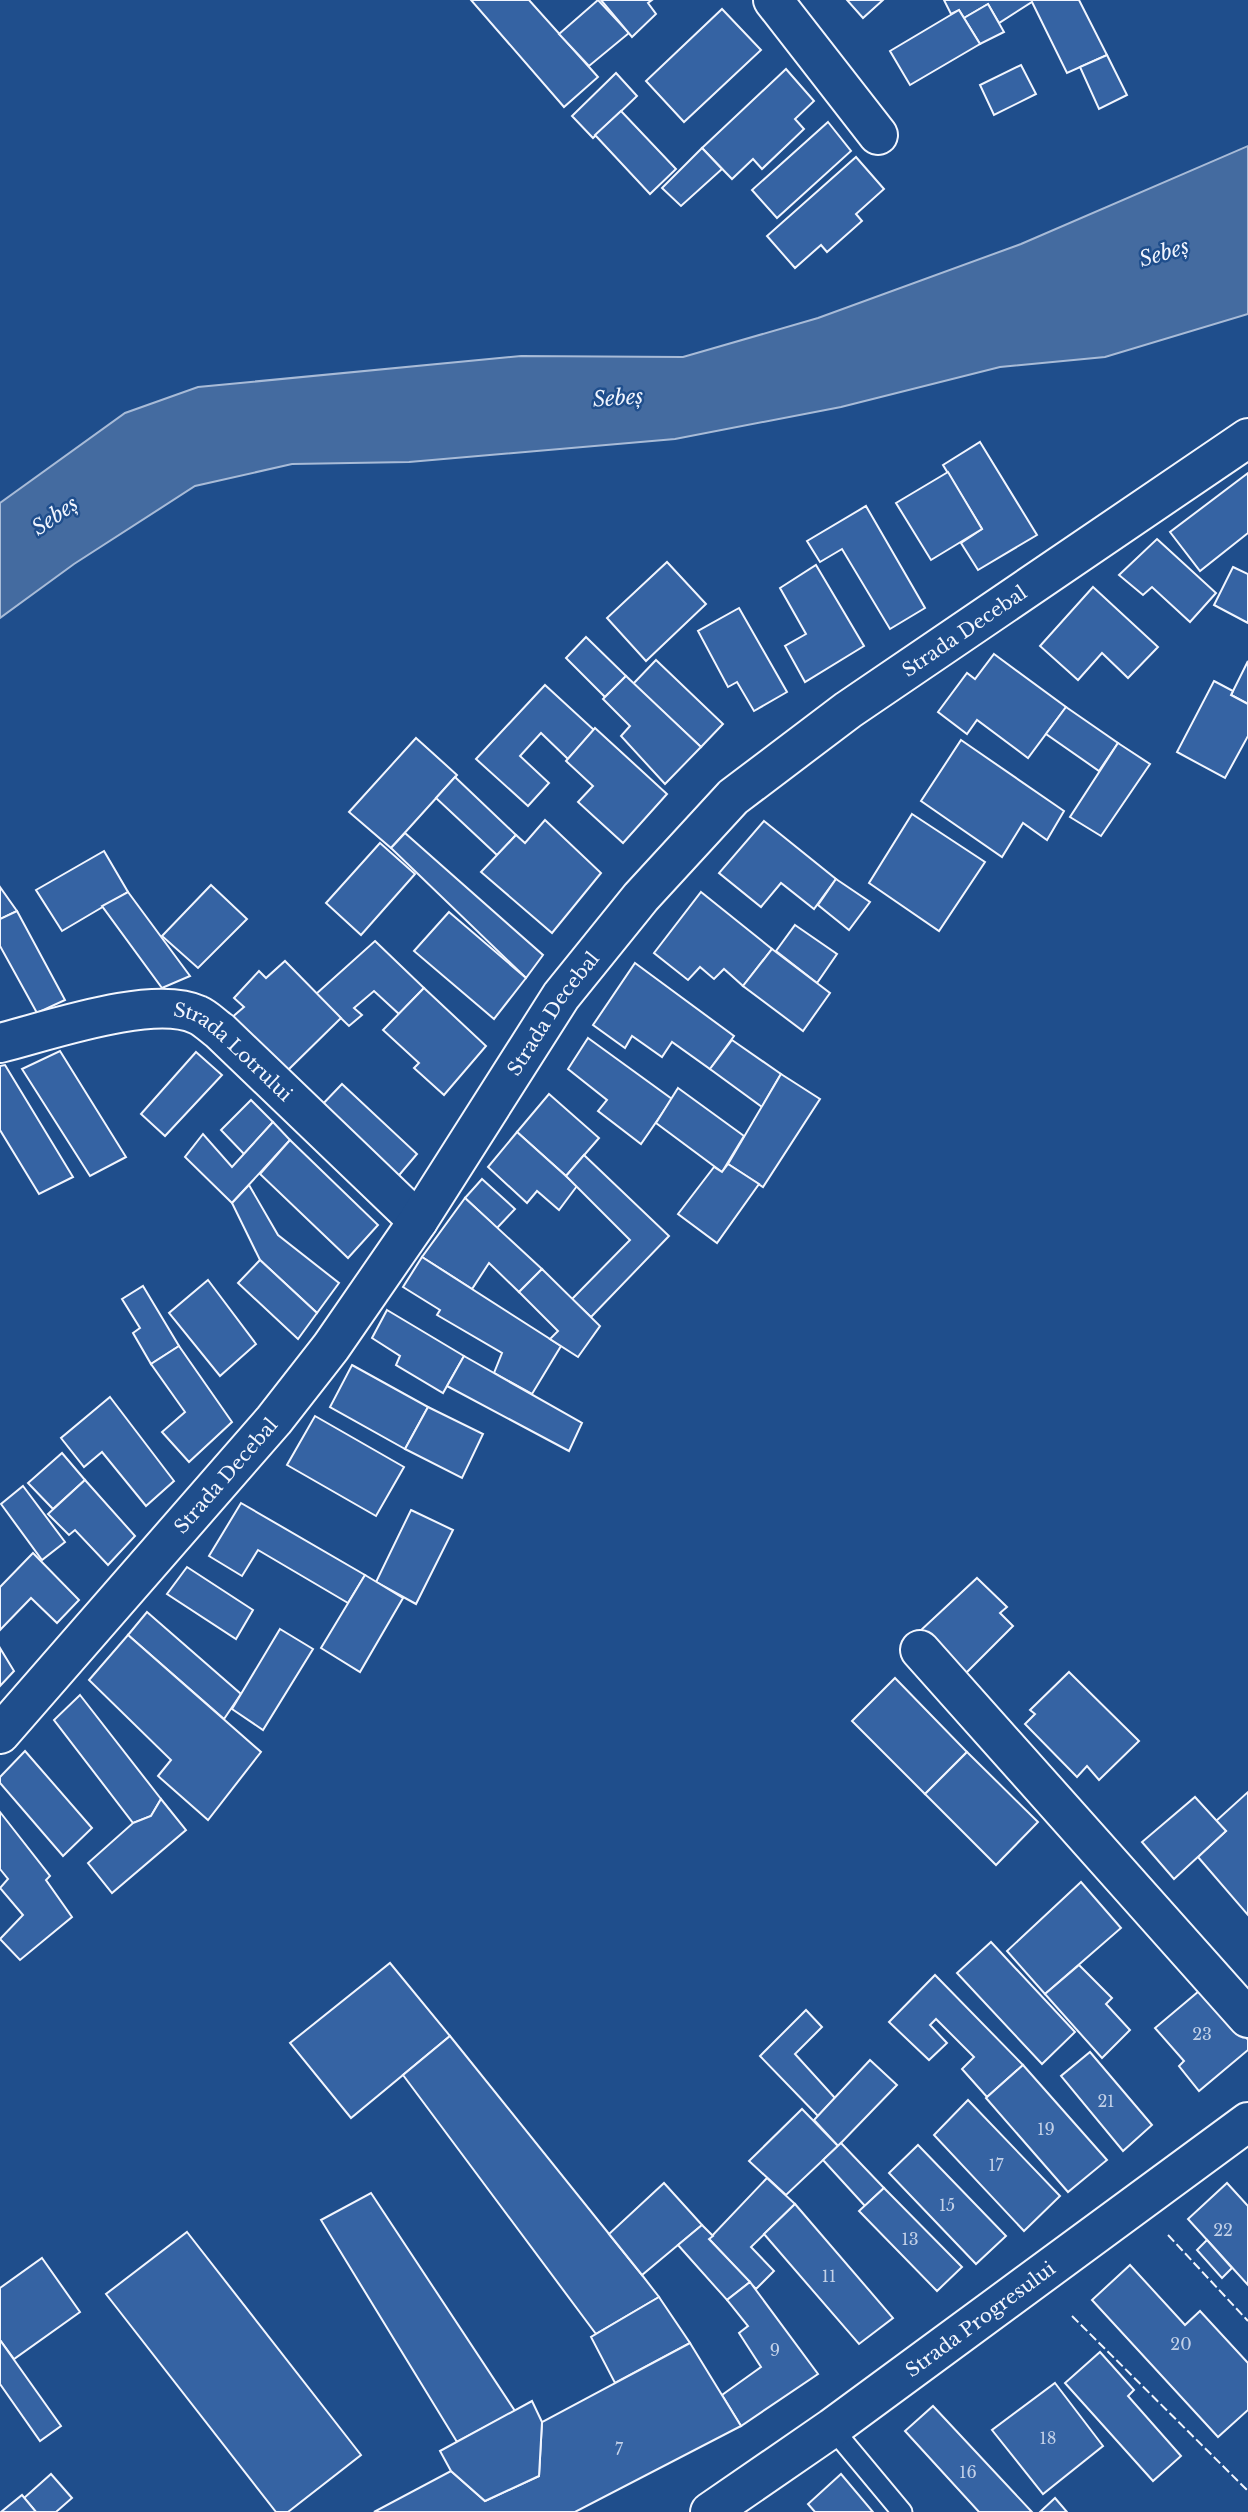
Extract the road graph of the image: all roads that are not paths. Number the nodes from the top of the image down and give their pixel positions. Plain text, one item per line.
1 (773, 0) edge
2 (878, 135) dead end
3 (1248, 438) edge
4 (0, 1043) edge
5 (418, 1221) junction
6 (920, 1650) dead end
7 (0, 1734) edge
8 (1248, 2018) edge
9 (1248, 2122) edge
10 (832, 2428) junction
11 (710, 2512) edge
12 (902, 2512) edge

1 - 2 street
3 - 5 street, Strada Decebal
4 - 5 street, Strada Lotrului
5 - 7 street, Strada Decebal
6 - 8 street
9 - 10 street, Strada Progresului
10 - 11 street, Strada Progresului
10 - 12 lane

